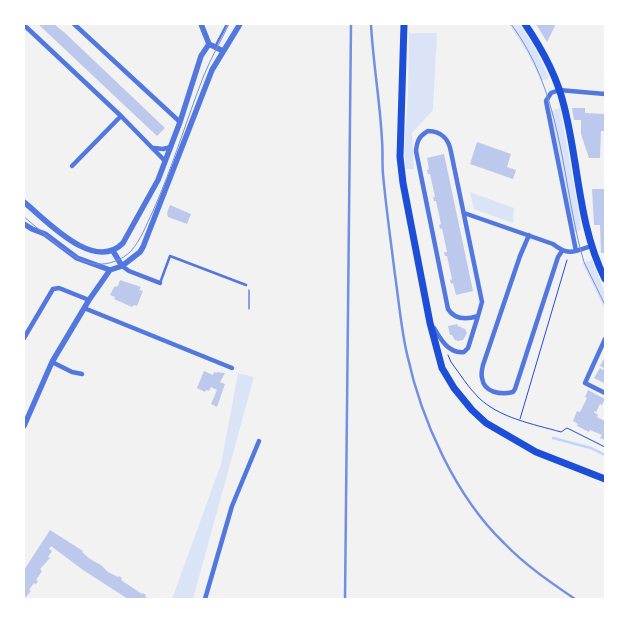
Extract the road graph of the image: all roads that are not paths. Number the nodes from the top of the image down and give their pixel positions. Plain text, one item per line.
1 (74, 24) edge
2 (201, 24) edge
3 (227, 24) edge
4 (240, 24) edge
5 (404, 24) edge
6 (525, 24) edge
7 (24, 25) edge
8 (209, 44) junction
9 (215, 47) junction
10 (223, 51) junction
11 (559, 90) junction
12 (605, 94) edge
13 (121, 116) junction
14 (180, 122) junction
15 (171, 147) junction
16 (153, 148) junction
17 (165, 161) junction
18 (72, 166) dead end
19 (24, 202) edge
20 (464, 213) junction
21 (24, 224) edge
22 (529, 235) junction
23 (591, 246) junction
24 (562, 251) junction
25 (576, 251) junction
26 (110, 252) junction
27 (122, 266) junction
28 (110, 270) junction
29 (605, 279) edge
30 (160, 283) joint
31 (246, 285) road end
32 (89, 300) junction
33 (84, 308) junction
34 (478, 316) junction
35 (430, 323) junction
36 (24, 338) edge
37 (605, 339) edge
38 (52, 362) junction
39 (232, 368) dead end
40 (82, 374) dead end
41 (605, 393) edge
42 (24, 426) edge
43 (259, 441) dead end
44 (605, 479) edge
45 (205, 599) edge

1 - 14 street
2 - 8 street
3 - 9 lane
4 - 10 street
5 - 35 main road
6 - 11 main road
7 - 13 street
8 - 9 street
8 - 14 street
9 - 10 street
10 - 27 street
11 - 12 street
11 - 23 main road
11 - 25 street
13 - 16 street
13 - 18 street
14 - 15 street
15 - 16 street
15 - 17 street
16 - 17 street
17 - 26 street
19 - 26 street
20 - 22 street
20 - 34 street
20 - 34 street
21 - 28 street
22 - 24 street
22 - 24 street
23 - 25 street
23 - 29 main road
24 - 25 street
26 - 27 street
27 - 28 street
27 - 30 street
28 - 32 street
30 - 31 lane
32 - 33 street
32 - 36 street
33 - 38 street
33 - 39 street
34 - 35 street
35 - 44 main road
37 - 41 street
38 - 40 street
38 - 42 street
43 - 45 street

